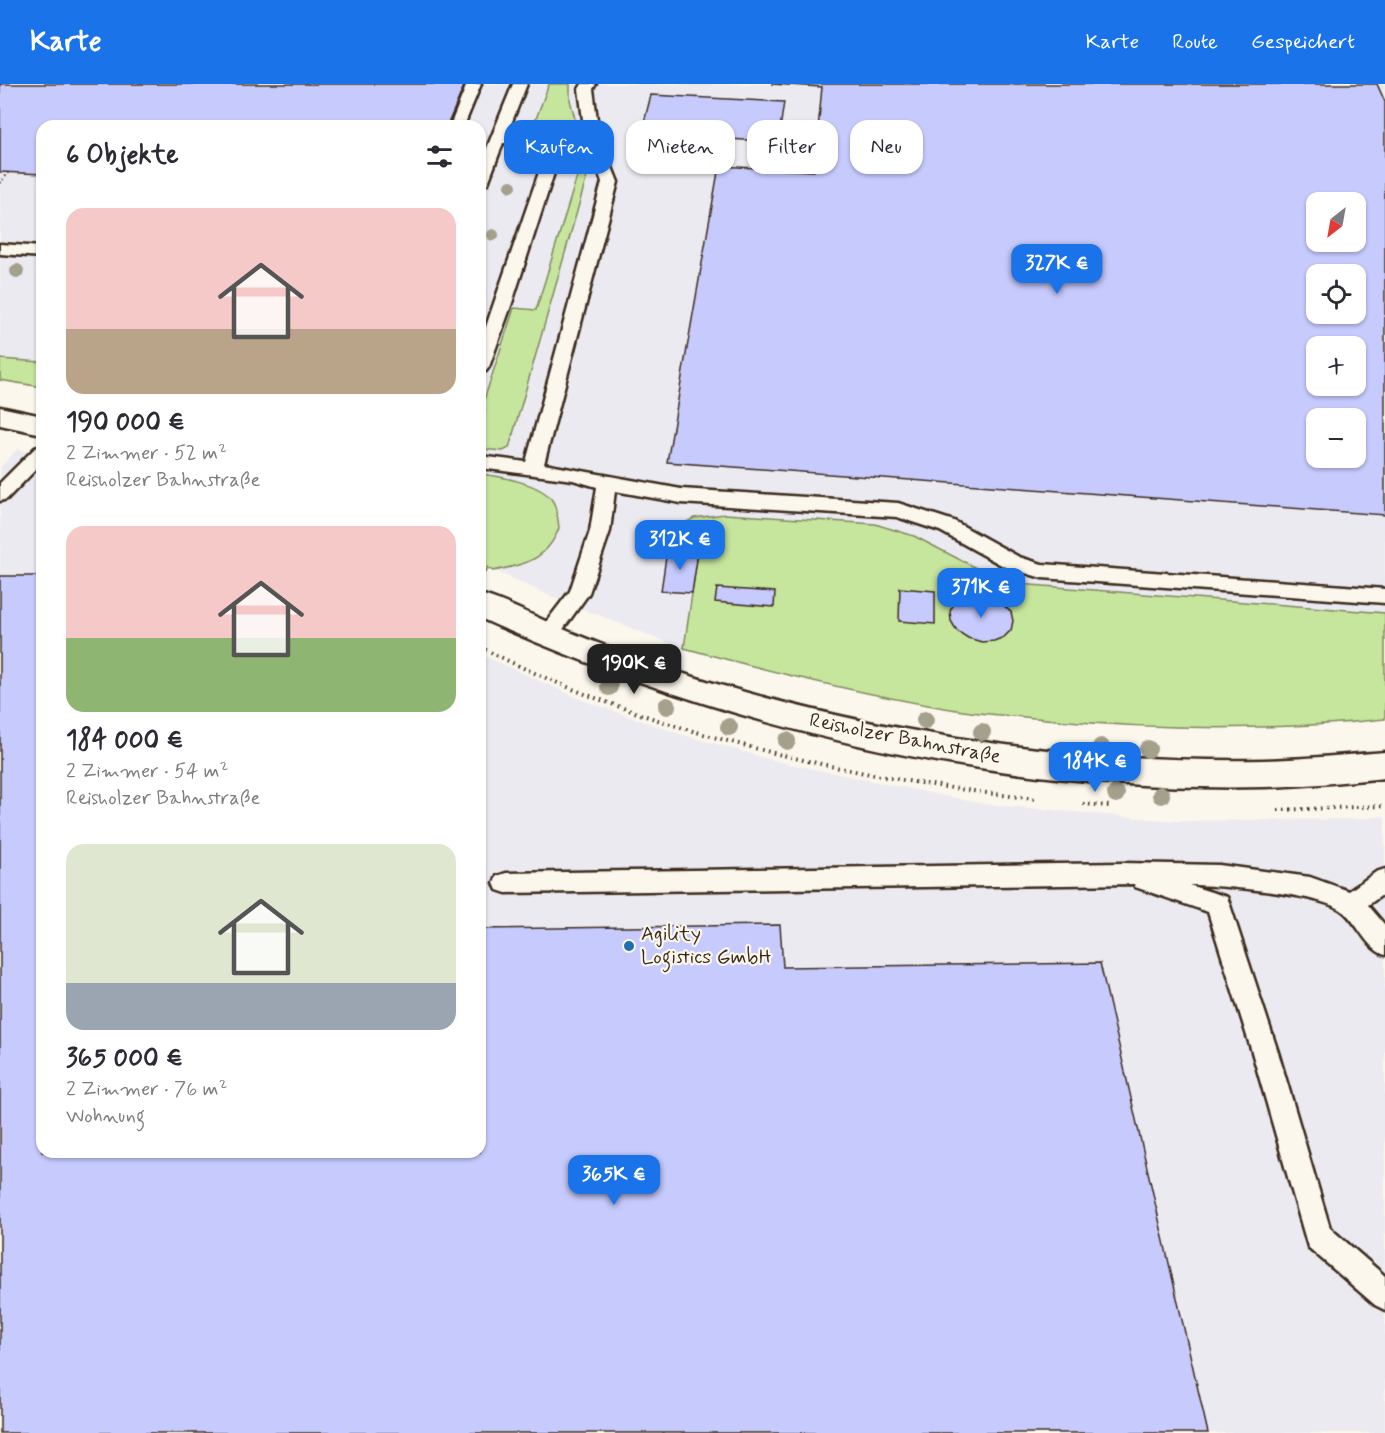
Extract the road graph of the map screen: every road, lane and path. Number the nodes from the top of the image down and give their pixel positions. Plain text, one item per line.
1 (474, 84) edge
2 (520, 84) edge
3 (589, 84) edge
4 (459, 120) edge
5 (498, 138) junction
6 (486, 168) edge
7 (8, 172) dead end
8 (0, 183) edge
9 (0, 249) edge
10 (36, 252) edge
11 (486, 351) edge
12 (0, 416) edge
13 (36, 424) edge
14 (36, 458) edge
15 (486, 463) edge
16 (534, 468) junction
17 (607, 483) junction
18 (0, 494) edge
19 (1385, 596) edge
20 (486, 608) edge
21 (548, 636) junction
22 (486, 651) edge
23 (801, 759) dead end
24 (1385, 765) edge
25 (1123, 873) junction
26 (1385, 879) edge
27 (506, 883) dead end
28 (1352, 903) junction
29 (1385, 944) edge
30 (1385, 1295) edge

1 - 4 lane
2 - 5 lane
3 - 16 lane
5 - 6 lane
5 - 11 lane
7 - 8 path
9 - 10 lane
12 - 13 main road
14 - 18 lane
15 - 16 lane
16 - 17 lane
17 - 19 lane
17 - 21 lane
20 - 21 main road, Reisholzer Bahnstraße
21 - 24 main road, Reisholzer Bahnstraße
22 - 23 path
25 - 27 lane
25 - 28 lane
25 - 30 lane
26 - 28 lane
28 - 29 lane

